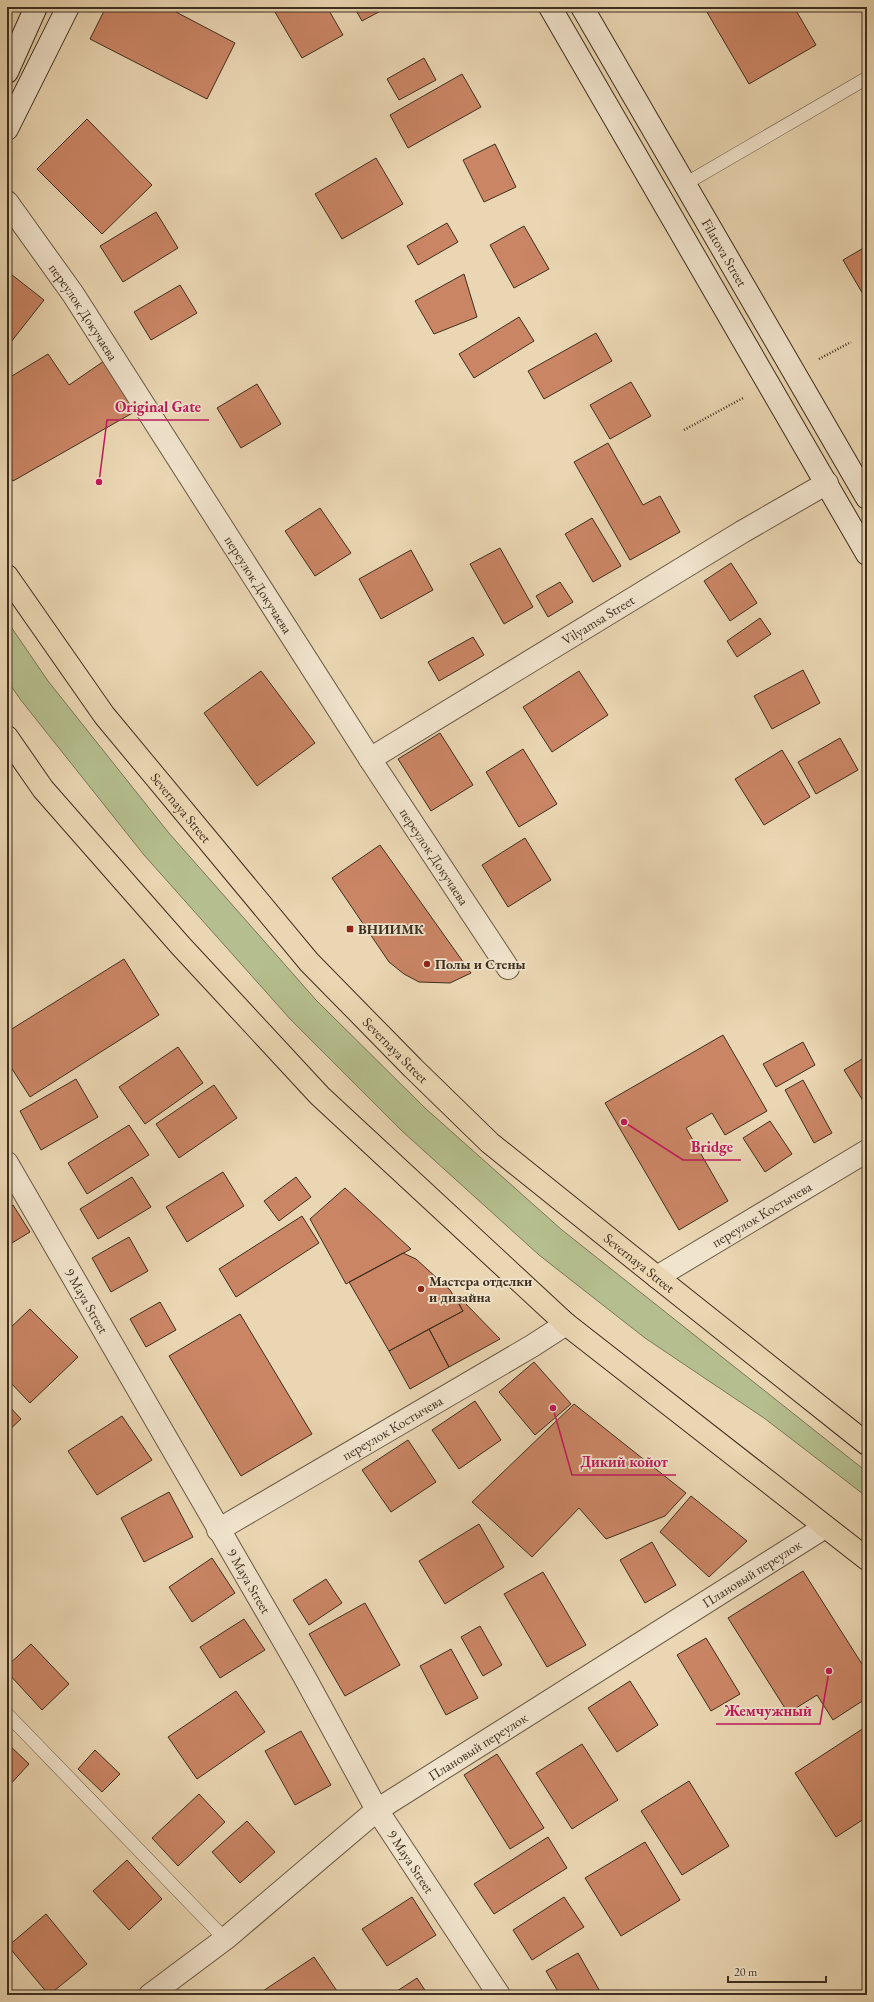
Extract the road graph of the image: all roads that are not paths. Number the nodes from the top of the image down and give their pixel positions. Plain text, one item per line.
1 (36, 7) edge
2 (68, 7) edge
3 (550, 7) edge
4 (582, 7) edge
5 (7, 72) edge
6 (867, 78) edge
7 (7, 129) edge
8 (685, 184) junction
9 (7, 202) edge
10 (826, 483) junction
11 (867, 498) edge
12 (867, 554) edge
13 (7, 576) edge
14 (7, 737) edge
15 (370, 759) junction
16 (508, 968) dead end
17 (867, 1151) edge
18 (7, 1163) edge
19 (656, 1277) junction
20 (566, 1324) junction
21 (867, 1444) edge
22 (825, 1527) junction
23 (218, 1530) junction
24 (867, 1559) edge
25 (7, 1714) edge
26 (377, 1810) junction
27 (225, 1939) junction
28 (150, 1995) edge
29 (499, 1995) edge

1 - 5 street
2 - 7 street
3 - 10 street
4 - 8 street, Filatova Street
6 - 8 lane
8 - 11 street, Filatova Street
9 - 15 street, переулок Докучаева
10 - 12 street
10 - 15 street, Vilyamsa Street
13 - 19 main road, Severnaya Street
14 - 20 main road
15 - 16 street, переулок Докучаева
17 - 19 street, переулок Костычева
18 - 23 street, 9 Maya Street
19 - 21 main road, Severnaya Street
20 - 22 main road
20 - 23 street, переулок Костычева
22 - 24 main road
22 - 26 street, Плановый переулок
23 - 26 street, 9 Maya Street
25 - 27 lane
26 - 27 street, Плановый переулок
26 - 29 street, 9 Maya Street
27 - 28 street, Плановый переулок

